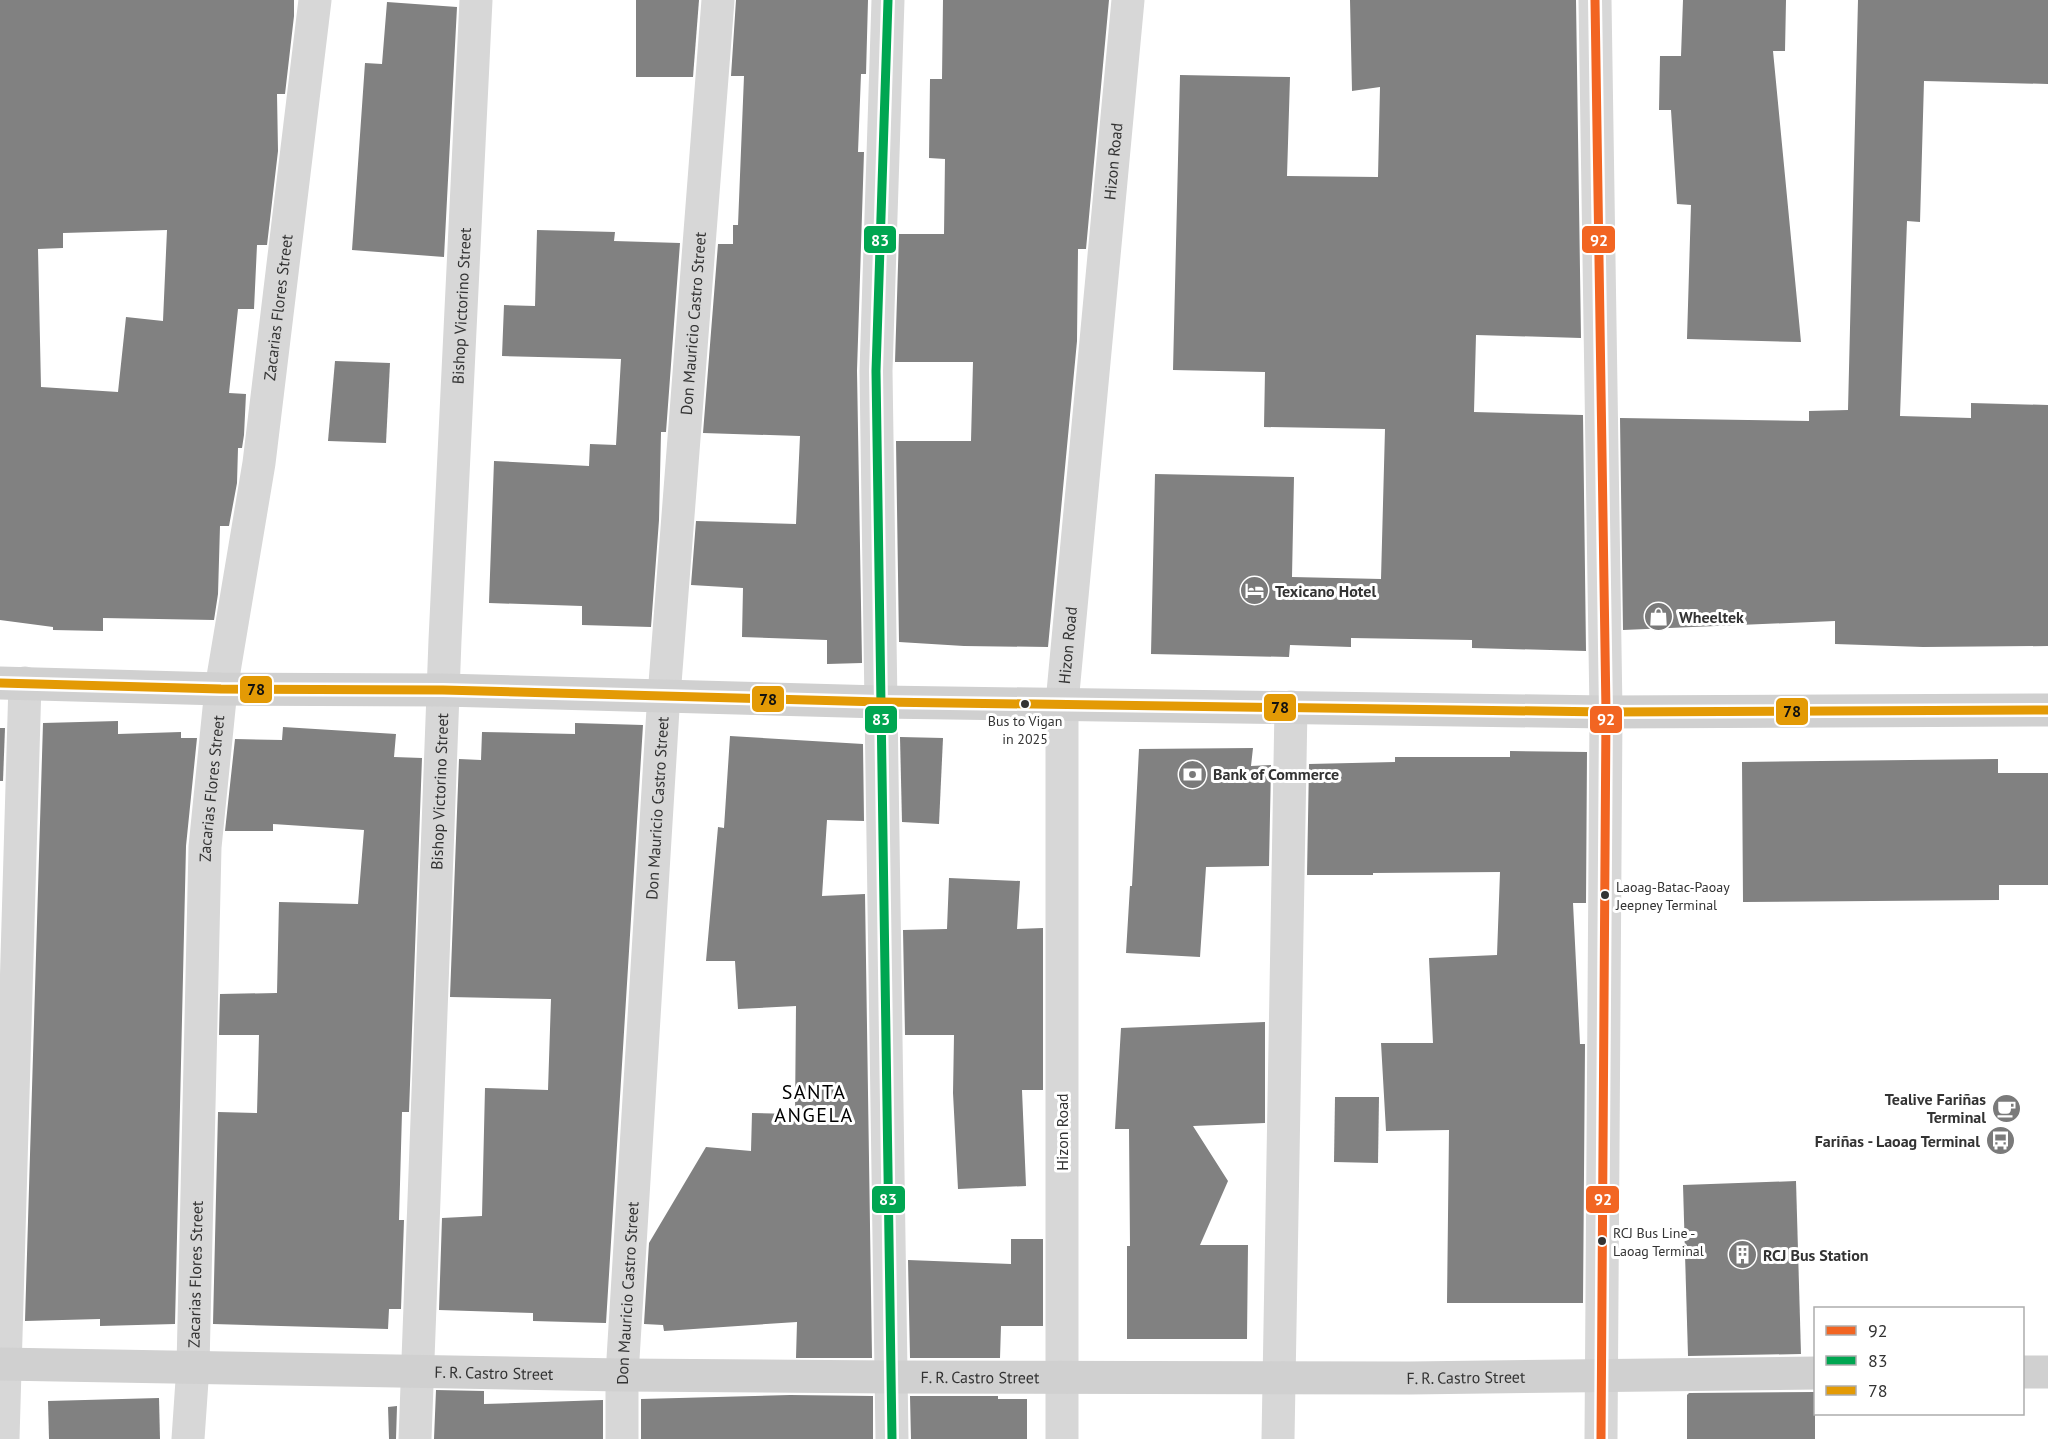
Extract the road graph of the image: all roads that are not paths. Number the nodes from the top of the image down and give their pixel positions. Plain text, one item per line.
1 (315, 0) edge
2 (476, 0) edge
3 (718, 0) edge
4 (888, 0) edge
5 (1128, 0) edge
6 (1595, 0) edge
7 (12, 683) edge
8 (221, 689) junction
9 (443, 690) junction
10 (664, 696) junction
11 (881, 702) junction
12 (1062, 703) junction
13 (1292, 707) junction
14 (2048, 710) edge
15 (1606, 712) junction
16 (2, 1364) edge
17 (193, 1366) junction
18 (418, 1371) junction
19 (2024, 1372) edge
20 (2048, 1372) edge
21 (1814, 1373) edge
22 (1602, 1374) junction
23 (622, 1375) junction
24 (1063, 1376) junction
25 (892, 1377) junction
26 (1279, 1377) junction
27 (3, 1439) edge
28 (189, 1439) edge
29 (415, 1439) edge
30 (622, 1439) edge
31 (892, 1439) edge
32 (1062, 1439) edge
33 (1278, 1439) edge
34 (1601, 1439) edge

1 - 8 street, Zacarias Flores Street
2 - 9 street, Bishop Victorino Street
3 - 10 street, Don Mauricio Castro Street
4 - 11 street
5 - 12 street, Hizon Road
6 - 15 street
7 - 8 main road
7 - 16 street
8 - 9 main road
8 - 17 street, Zacarias Flores Street
9 - 10 main road
9 - 18 street, Bishop Victorino Street
10 - 11 main road
10 - 23 street, Don Mauricio Castro Street
11 - 12 main road
11 - 25 street
12 - 13 main road
12 - 24 street, Hizon Road
13 - 15 main road
13 - 26 street
14 - 15 main road
15 - 22 street
16 - 17 main road, F. R. Castro Street
16 - 27 street
17 - 18 main road, F. R. Castro Street
17 - 28 street, Zacarias Flores Street
18 - 23 main road, F. R. Castro Street
18 - 29 street, Bishop Victorino Street
19 - 20 main road
21 - 22 main road, F. R. Castro Street
22 - 26 main road, F. R. Castro Street
22 - 34 street
23 - 25 main road, F. R. Castro Street
23 - 30 street, Don Mauricio Castro Street
24 - 25 main road, F. R. Castro Street
24 - 26 main road, F. R. Castro Street
24 - 32 street, Hizon Road
25 - 31 street
26 - 33 street

